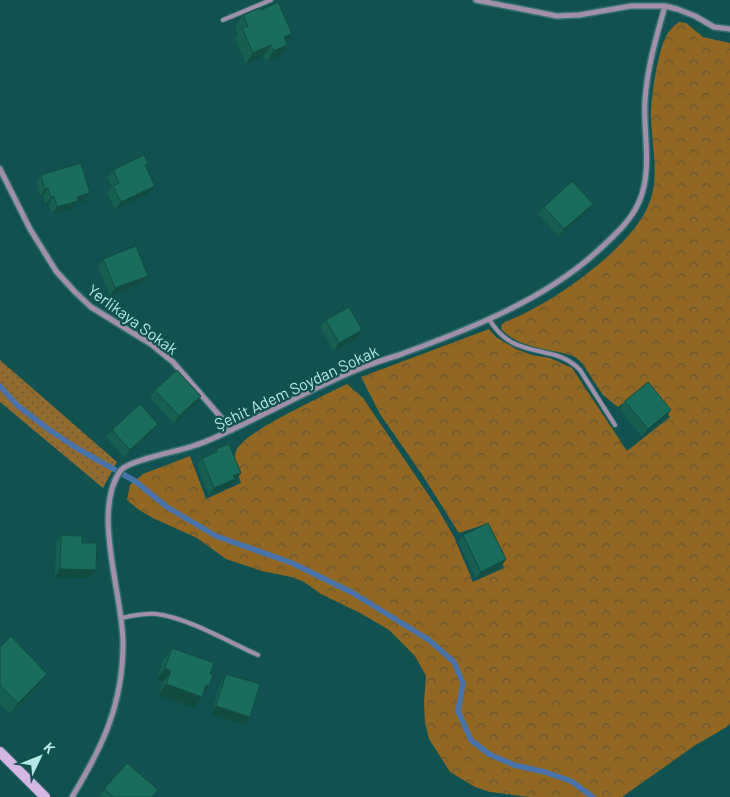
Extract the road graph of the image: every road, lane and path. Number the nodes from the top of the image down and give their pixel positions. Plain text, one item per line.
1 (271, 0) edge
2 (476, 0) edge
3 (665, 6) junction
4 (223, 20) dead end
5 (730, 29) edge
6 (0, 169) edge
7 (490, 318) junction
8 (615, 425) dead end
9 (232, 430) junction
10 (121, 618) junction
11 (258, 655) dead end
12 (0, 752) edge
13 (45, 797) edge
14 (72, 797) edge

1 - 4 lane
2 - 3 street
3 - 5 street
3 - 7 street, Şehit Adem Soydan Sokak
6 - 9 street, Yerlikaya Sokak
7 - 8 lane
7 - 9 street, Şehit Adem Soydan Sokak
9 - 10 street, Şehit Adem Soydan Sokak
10 - 11 lane
10 - 14 street, Şehit Adem Soydan Sokak
12 - 13 street

